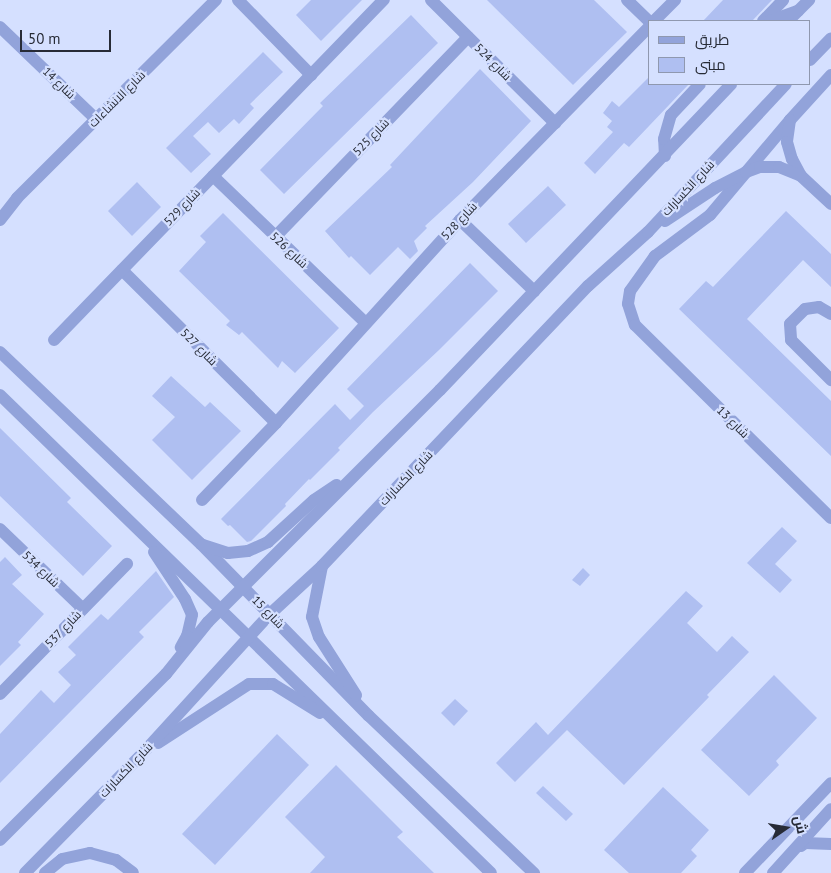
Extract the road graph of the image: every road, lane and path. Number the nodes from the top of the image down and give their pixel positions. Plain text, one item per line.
1 (216, 0) edge
2 (238, 0) edge
3 (384, 0) edge
4 (431, 0) edge
5 (627, 0) edge
6 (675, 0) edge
7 (783, 0) edge
8 (809, 0) edge
9 (798, 11) junction
10 (655, 20) edge
11 (764, 20) edge
12 (773, 20) edge
13 (789, 20) edge
14 (648, 22) edge
15 (648, 26) edge
16 (0, 27) edge
17 (468, 37) junction
18 (831, 38) edge
19 (811, 59) edge
20 (311, 75) junction
21 (831, 75) edge
22 (699, 85) edge
23 (730, 85) edge
24 (785, 85) edge
25 (96, 119) junction
26 (790, 120) junction
27 (554, 123) junction
28 (665, 156) junction
29 (746, 172) junction
30 (213, 176) junction
31 (801, 176) junction
32 (17, 198) junction
33 (831, 204) edge
34 (0, 209) edge
35 (0, 220) edge
36 (460, 220) junction
37 (648, 232) junction
38 (274, 237) junction
39 (122, 270) junction
40 (534, 291) junction
41 (831, 314) edge
42 (366, 323) junction
43 (54, 340) dead end
44 (0, 352) edge
45 (831, 380) edge
46 (0, 395) edge
47 (276, 423) junction
48 (363, 466) junction
49 (202, 500) dead end
50 (831, 518) edge
51 (0, 529) edge
52 (138, 529) junction
53 (201, 544) junction
54 (127, 564) dead end
55 (322, 566) junction
56 (243, 586) junction
57 (83, 609) junction
58 (221, 609) junction
59 (270, 614) junction
60 (247, 637) junction
61 (166, 674) junction
62 (0, 694) edge
63 (369, 716) junction
64 (341, 726) junction
65 (142, 754) junction
66 (831, 784) edge
67 (831, 809) edge
68 (0, 840) edge
69 (831, 844) edge
70 (797, 850) junction
71 (25, 873) edge
72 (45, 873) edge
73 (133, 873) edge
74 (491, 873) edge
75 (534, 873) edge
76 (745, 873) edge
77 (773, 873) edge

1 - 25 street, شارع الانشاءات
2 - 20 street
3 - 20 street, شارع 529
4 - 17 street, شارع 524
5 - 14 street
6 - 10 street
7 - 11 street
8 - 9 street
9 - 12 street
9 - 13 street
15 - 27 street, شارع 528
16 - 25 street, شارع 14
17 - 27 street, شارع 524
17 - 38 street, شارع 525
18 - 19 street
20 - 30 street, شارع 529
21 - 26 street
22 - 28 street
23 - 28 street
24 - 37 street, شارع الكسارات
25 - 32 street, شارع الانشاءات
26 - 29 street
26 - 31 street
27 - 36 street, شارع 528
28 - 40 street
29 - 31 street
29 - 37 street
29 - 50 street, شارع 13
30 - 38 street, شارع 526
30 - 39 street, شارع 529
31 - 33 street
32 - 34 street, شارع الانشاءات
32 - 35 street, شارع الانشاءات
36 - 40 street
36 - 42 street, شارع 528
37 - 55 street, شارع الكسارات
38 - 42 street, شارع 526
39 - 43 street, شارع 529
39 - 47 street, شارع 527
40 - 48 street
41 - 45 street
42 - 47 street, شارع 528
44 - 53 street, شارع 15
46 - 52 street
47 - 49 street, شارع 528
48 - 53 street
48 - 56 street
51 - 57 street, شارع 534
52 - 58 street
52 - 61 street
53 - 56 street, شارع 15
54 - 57 street, شارع 537
55 - 59 street, شارع الكسارات
55 - 63 street
56 - 58 street
56 - 59 street, شارع 15
57 - 62 street, شارع 537
58 - 60 street
58 - 61 street
59 - 60 street, شارع الكسارات
59 - 63 street, شارع 15
60 - 64 street
60 - 65 street, شارع الكسارات
61 - 68 street
63 - 75 street, شارع 15
64 - 65 street
64 - 74 street
65 - 71 street, شارع الكسارات
66 - 76 street
67 - 70 street
69 - 70 street
70 - 77 street
72 - 73 street

